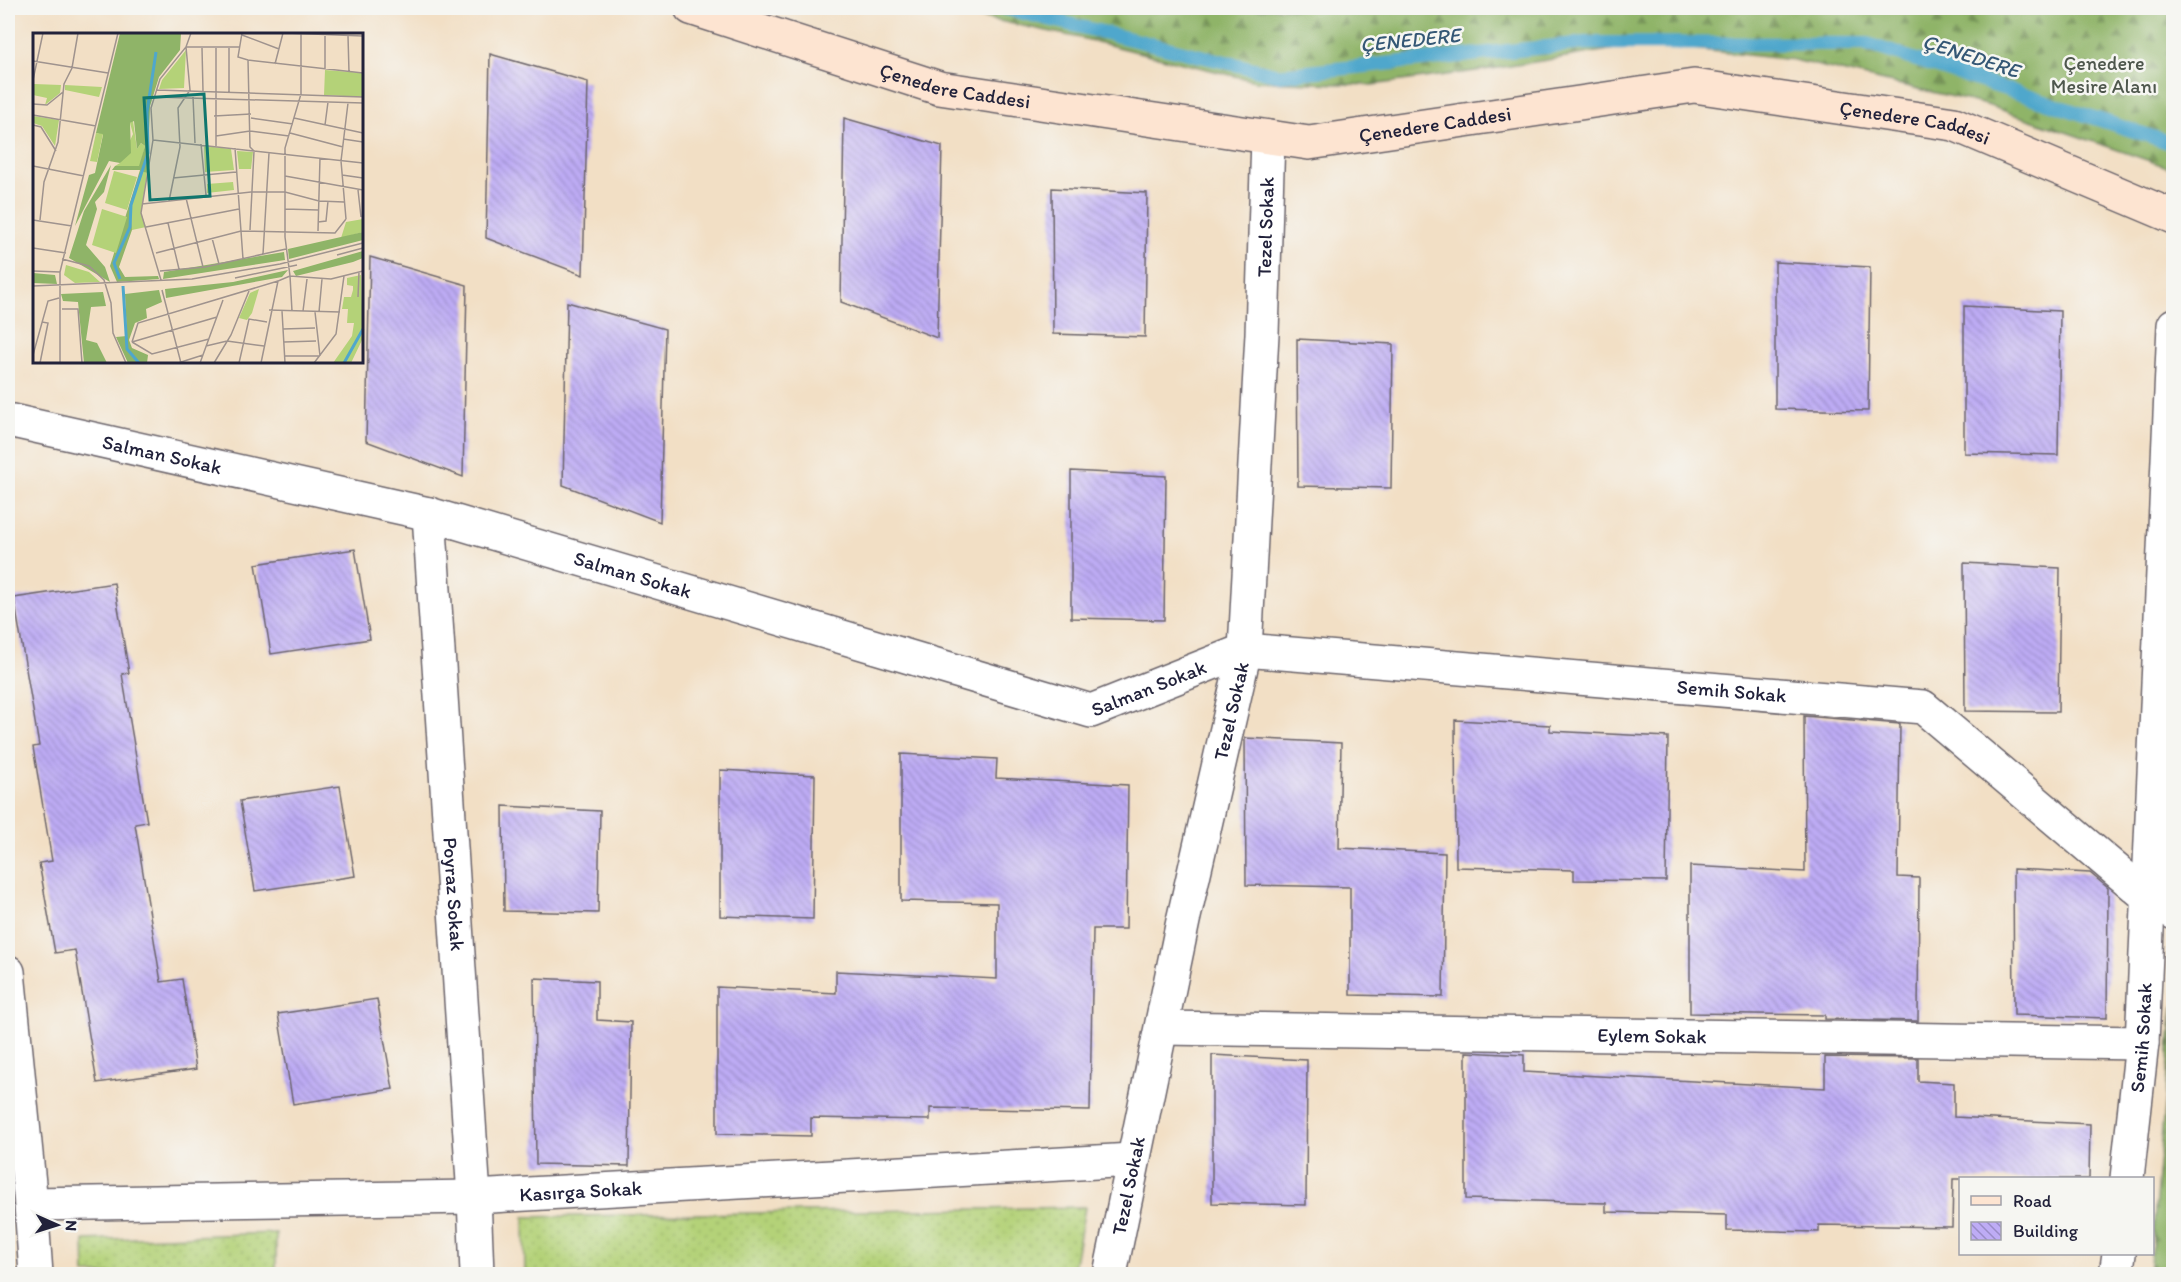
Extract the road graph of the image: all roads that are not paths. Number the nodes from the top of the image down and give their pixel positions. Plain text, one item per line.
1 (692, 8) edge
2 (1268, 137) junction
3 (2174, 217) edge
4 (2174, 325) edge
5 (8, 420) edge
6 (429, 514) junction
7 (1245, 650) junction
8 (2161, 905) edge
9 (8, 972) edge
10 (1162, 1028) junction
11 (2142, 1043) junction
12 (1132, 1160) junction
13 (2127, 1177) edge
14 (474, 1197) junction
15 (31, 1204) junction
16 (2119, 1255) edge
17 (36, 1275) edge
18 (477, 1275) edge
19 (1110, 1275) edge
20 (2116, 1275) edge

1 - 2 street, Çenedere Caddesi
2 - 3 street, Çenedere Caddesi
2 - 7 street, Tezel Sokak
4 - 8 street, Semih Sokak
5 - 6 street, Salman Sokak
6 - 7 street, Salman Sokak
6 - 14 street, Poyraz Sokak
7 - 8 street, Semih Sokak
7 - 10 street, Tezel Sokak
8 - 11 street, Semih Sokak
9 - 15 street
10 - 11 street, Eylem Sokak
10 - 12 street, Tezel Sokak
11 - 13 street, Semih Sokak
12 - 14 street, Kasırga Sokak
12 - 19 street, Tezel Sokak
14 - 15 street, Kasırga Sokak
14 - 18 street, Poyraz Sokak
15 - 17 street
16 - 20 street

